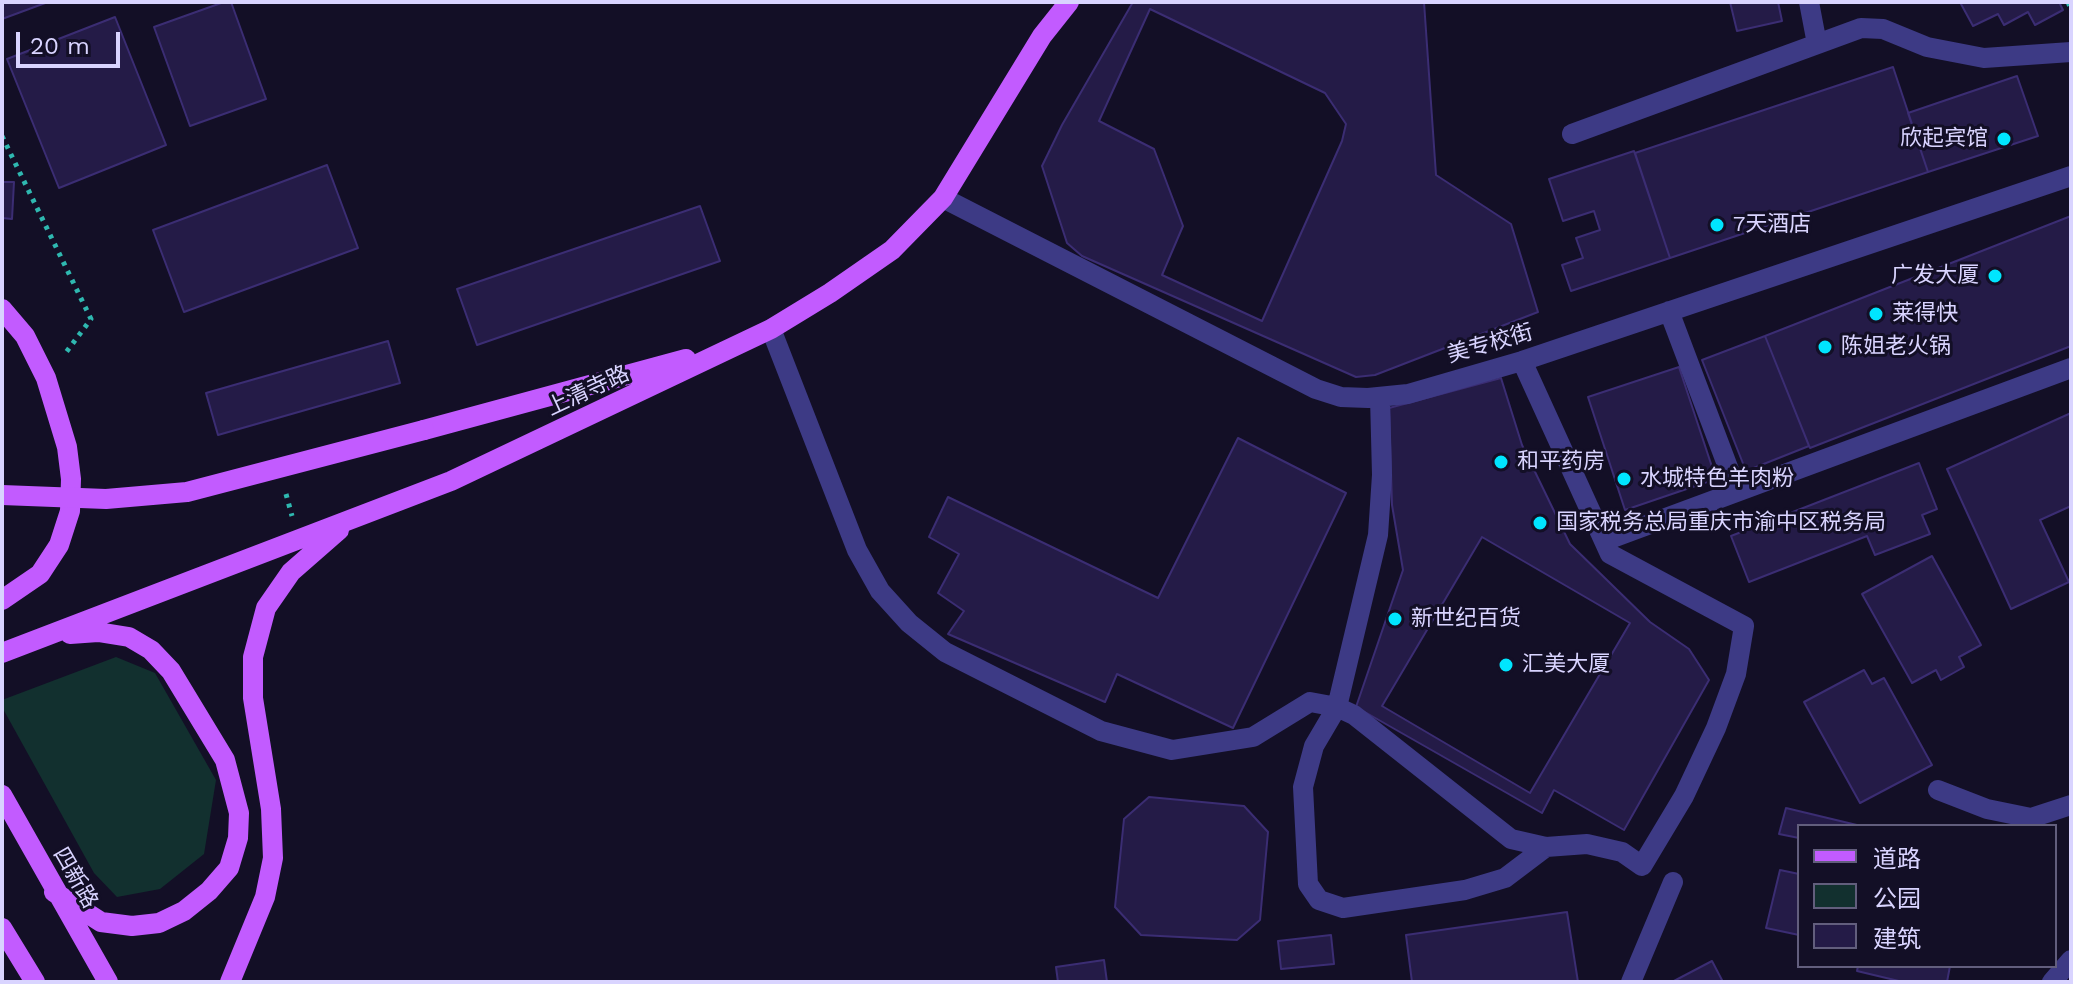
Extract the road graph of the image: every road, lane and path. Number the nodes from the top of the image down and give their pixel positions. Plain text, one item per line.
1 (1051, 2) edge
2 (1058, 2) edge
3 (1069, 2) edge
4 (1809, 2) edge
5 (2068, 2) edge
6 (2071, 9) edge
7 (1042, 36) junction
8 (1817, 44) junction
9 (2071, 52) edge
10 (1572, 134) dead end
11 (2, 136) edge
12 (2071, 176) edge
13 (943, 198) junction
14 (2, 309) edge
15 (1669, 311) junction
16 (771, 329) junction
17 (730, 348) junction
18 (1522, 361) junction
19 (2071, 368) edge
20 (46, 378) junction
21 (1380, 397) junction
22 (1737, 491) junction
23 (2, 495) edge
24 (350, 521) junction
25 (1604, 541) junction
26 (4, 599) edge
27 (46, 636) junction
28 (10, 650) edge
29 (1337, 707) junction
30 (1938, 790) dead end
31 (2, 795) edge
32 (2071, 805) edge
33 (1546, 847) junction
34 (1673, 882) dead end
35 (54, 892) junction
36 (2, 928) edge
37 (2071, 960) edge
38 (35, 982) edge
39 (108, 982) edge
40 (230, 982) edge
41 (1631, 982) edge
42 (2052, 982) edge

1 - 7 main road
2 - 7 main road
3 - 7 main road, 上清寺路
4 - 8 street
5 - 6 path
7 - 13 main road, 上清寺路
8 - 9 street
8 - 10 street
11 - 20 path
12 - 15 street, 美专校街
13 - 16 main road, 上清寺路
13 - 21 street, 美专校街
14 - 20 main road
15 - 18 street, 美专校街
15 - 22 street
16 - 17 main road, 上清寺路
16 - 29 street
17 - 23 main road, bridge
17 - 24 main road, 上清寺路
18 - 21 street, 美专校街
18 - 25 street
19 - 22 street
20 - 26 main road
21 - 29 street
22 - 25 street
24 - 27 main road, 上清寺路
24 - 40 main road
25 - 33 street
27 - 28 main road, 上清寺路
27 - 35 main road
29 - 33 street
29 - 33 street
30 - 32 street
31 - 35 main road, 四新路
34 - 41 street
35 - 39 main road, 四新路
36 - 38 main road
37 - 42 street

